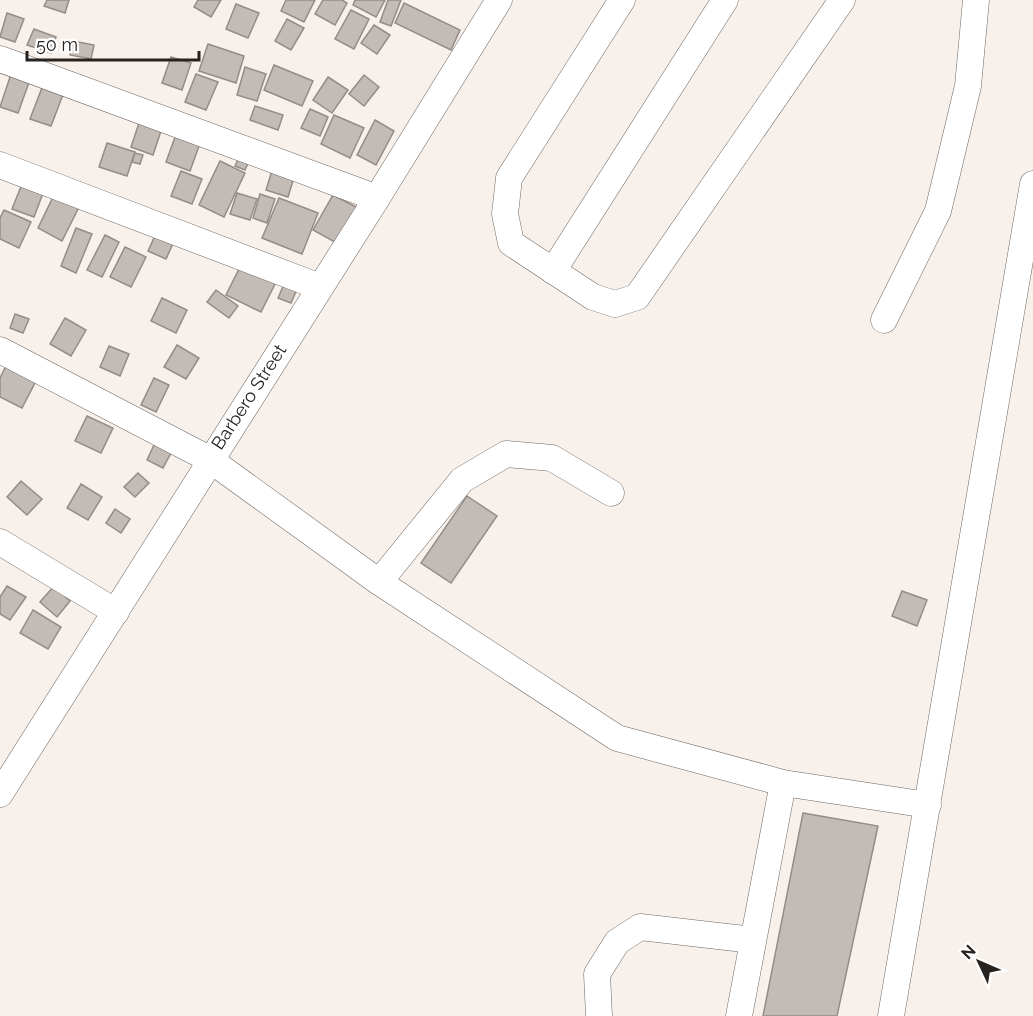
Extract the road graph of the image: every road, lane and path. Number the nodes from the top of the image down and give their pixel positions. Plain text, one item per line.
1 (499, 0) edge
2 (622, 0) edge
3 (725, 0) edge
4 (842, 0) edge
5 (976, 0) edge
6 (0, 60) edge
7 (0, 165) edge
8 (1033, 183) edge
9 (377, 198) junction
10 (553, 271) junction
11 (320, 286) junction
12 (1023, 307) edge
13 (884, 320) dead end
14 (0, 350) edge
15 (209, 459) junction
16 (611, 493) dead end
17 (0, 542) edge
18 (379, 582) junction
19 (116, 612) junction
20 (783, 783) junction
21 (0, 794) edge
22 (928, 805) junction
23 (753, 940) junction
24 (599, 1016) edge
25 (739, 1016) edge
26 (891, 1016) edge

1 - 9 street, Barbero Street
2 - 10 street
3 - 10 street
4 - 10 street
5 - 13 street
6 - 9 street
7 - 11 street
8 - 12 street
9 - 11 street, Barbero Street
11 - 15 street, Barbero Street
12 - 22 street
14 - 15 street
15 - 18 street
15 - 19 street, Barbero Street
16 - 18 street
17 - 19 street
18 - 20 street
19 - 21 street, Barbero Street
20 - 22 street
20 - 23 street
22 - 26 street
23 - 24 street
23 - 25 street

